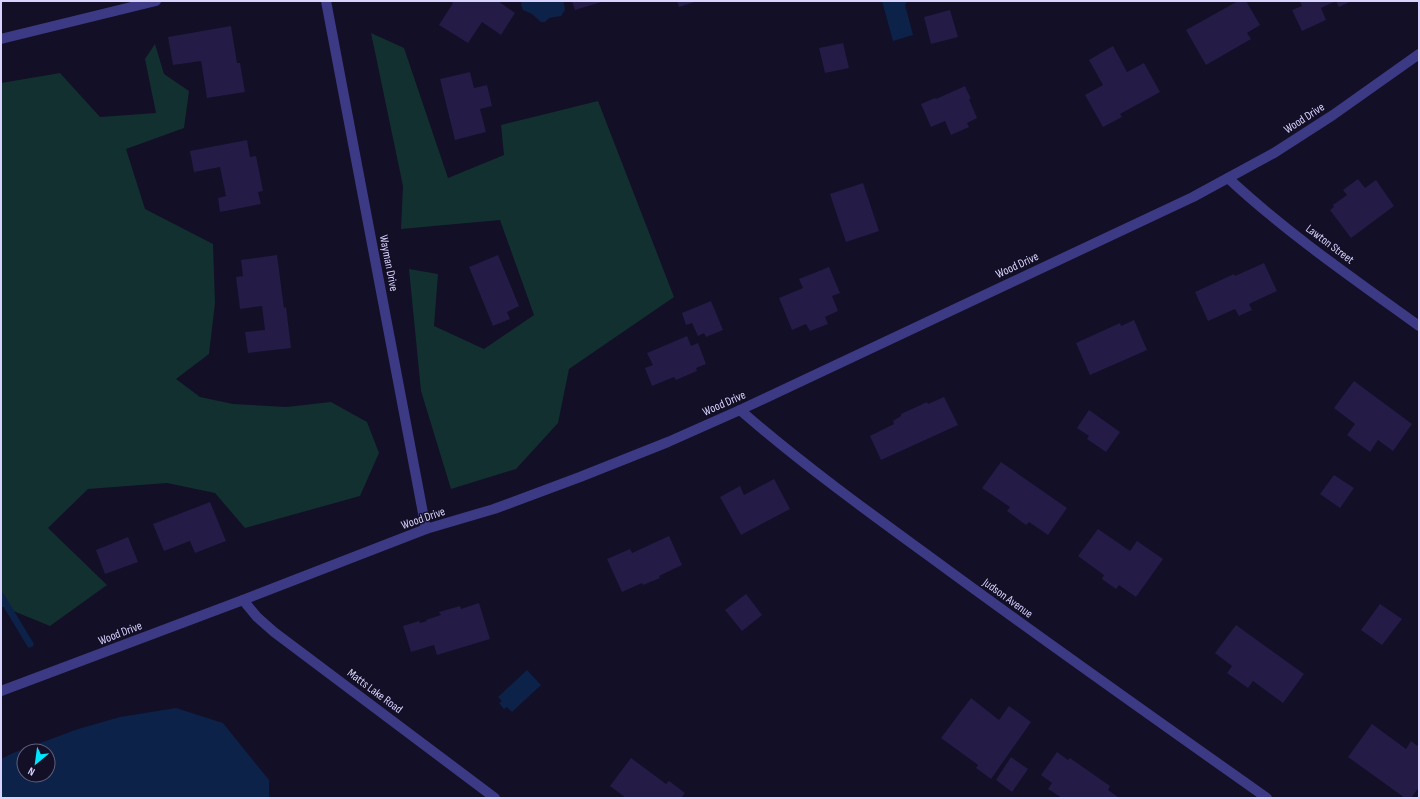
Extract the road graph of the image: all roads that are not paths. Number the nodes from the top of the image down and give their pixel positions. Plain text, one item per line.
1 (156, 1) edge
2 (326, 1) edge
3 (1, 39) edge
4 (1419, 54) edge
5 (1228, 178) junction
6 (1419, 326) edge
7 (740, 410) junction
8 (426, 529) junction
9 (243, 600) junction
10 (1, 691) edge
11 (495, 798) edge
12 (1268, 798) edge

1 - 3 street
2 - 8 street, Wayman Drive
4 - 5 street, Wood Drive
5 - 6 street, Lawton Street
5 - 7 street, Wood Drive
7 - 8 street, Wood Drive
7 - 12 street, Judson Avenue
8 - 9 street, Wood Drive
9 - 10 street, Wood Drive
9 - 11 street, Matts Lake Road

